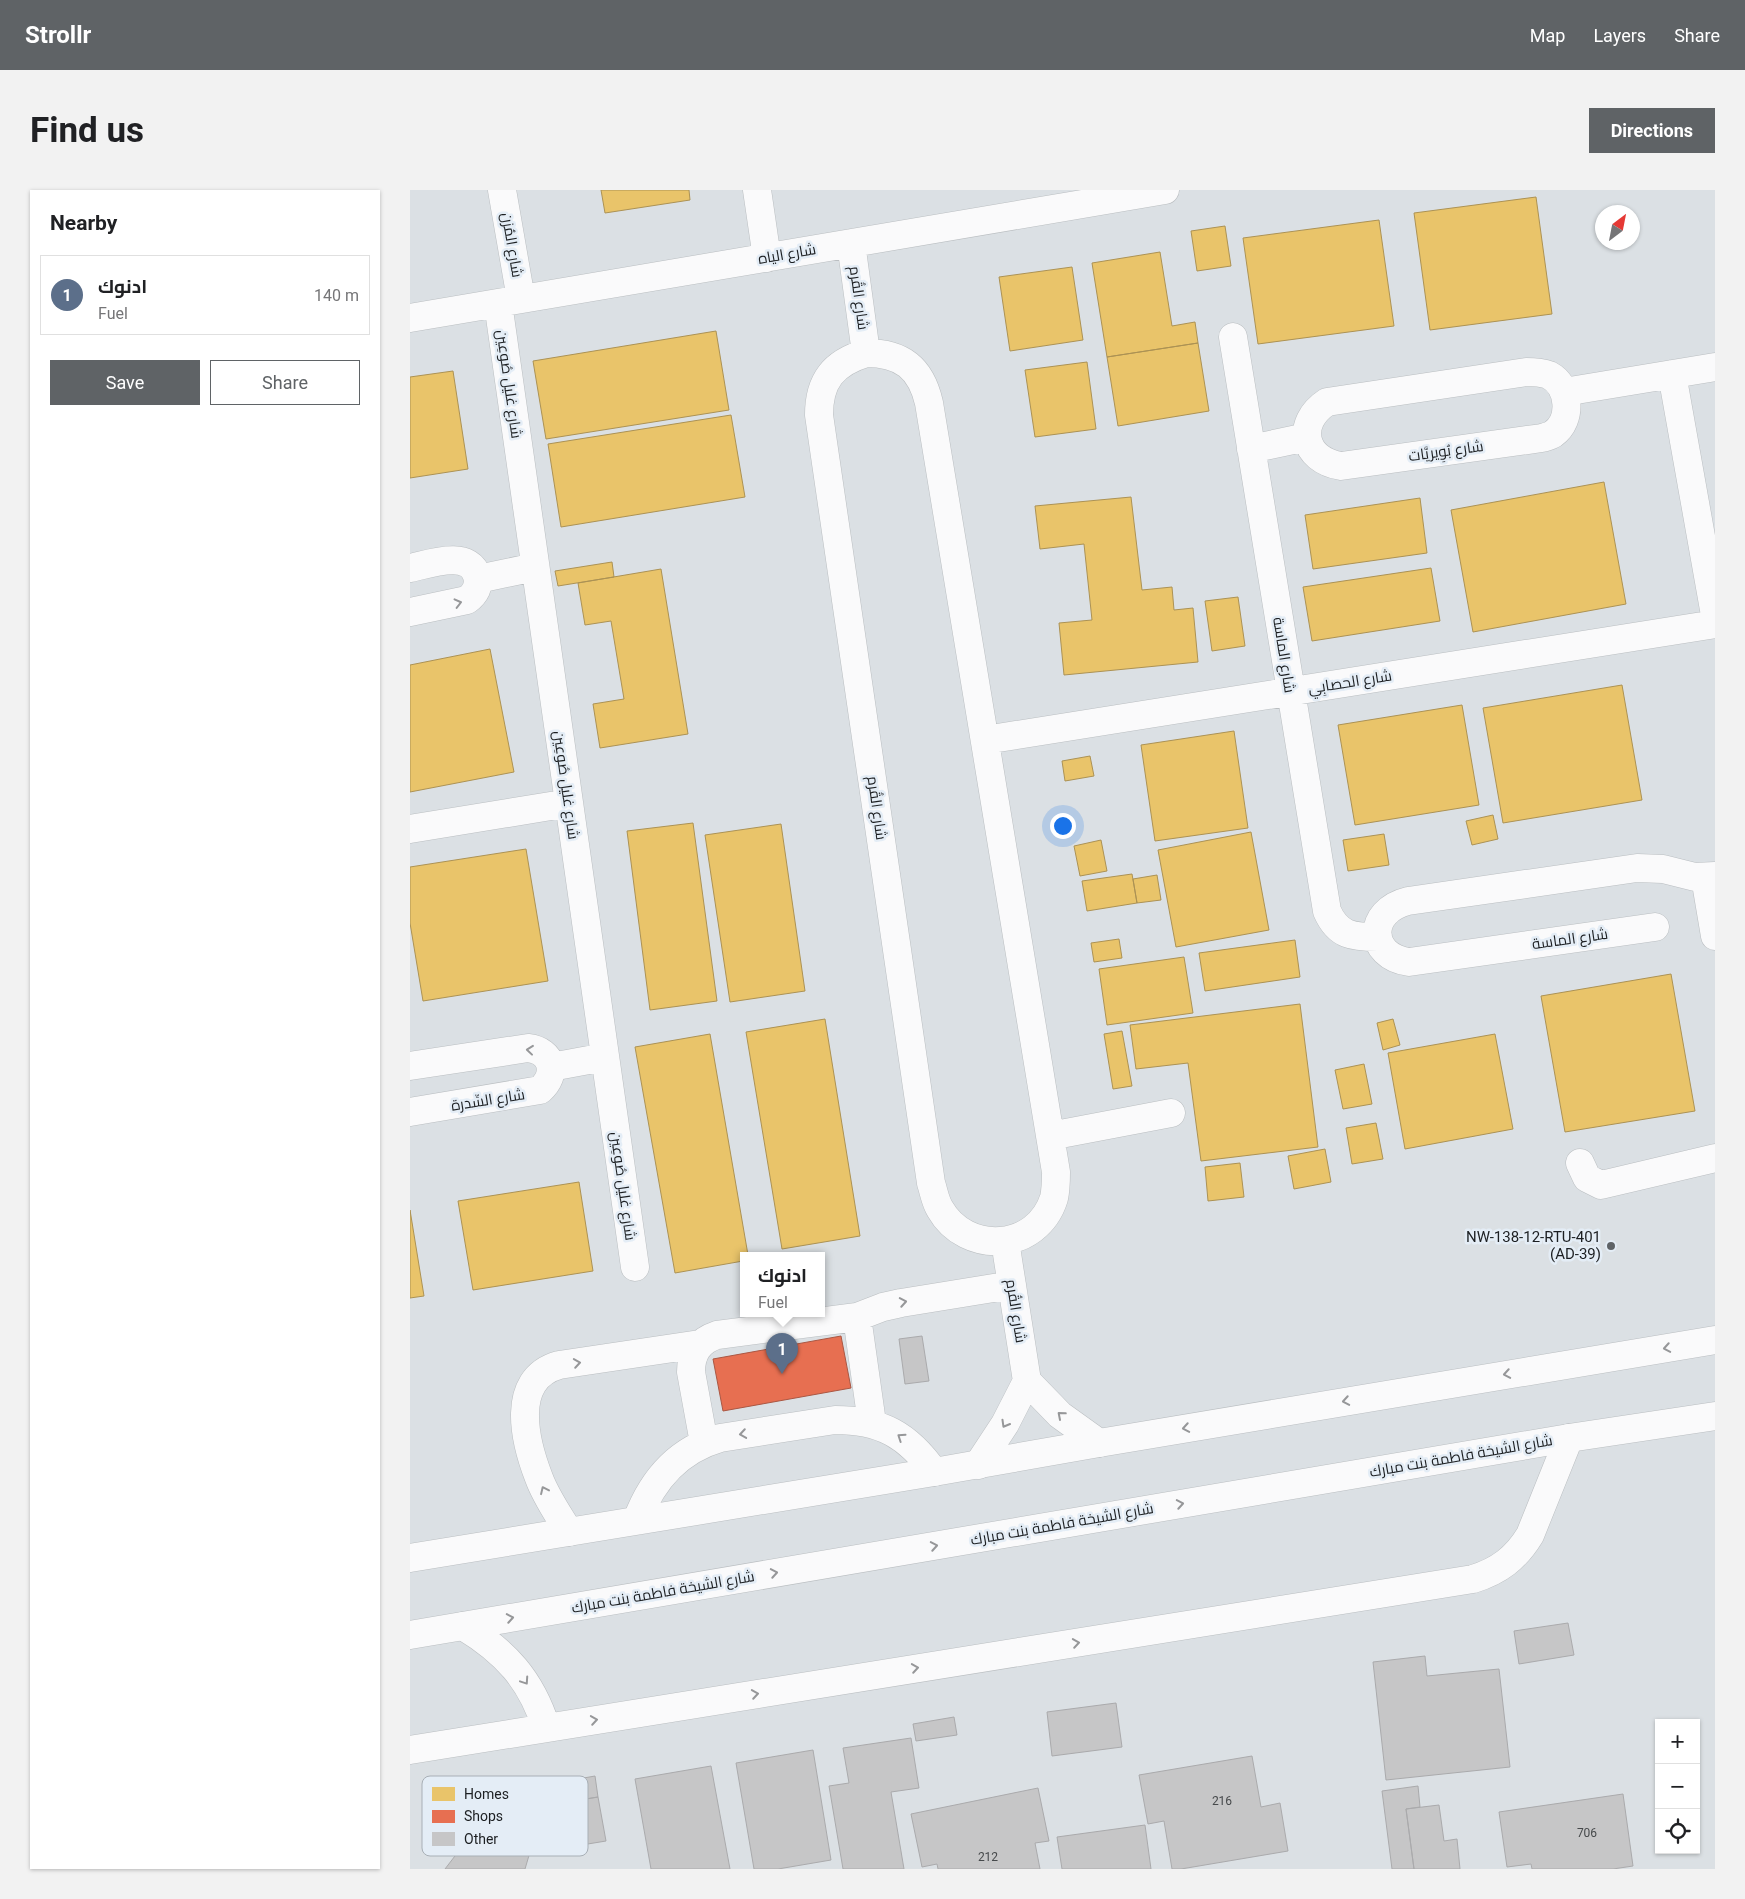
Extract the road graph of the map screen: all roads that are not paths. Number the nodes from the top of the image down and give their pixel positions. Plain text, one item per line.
1 (502, 190) edge
2 (756, 190) edge
3 (1165, 190) edge
4 (851, 243) junction
5 (768, 258) junction
6 (509, 301) junction
7 (410, 318) edge
8 (1232, 337) dead end
9 (866, 353) junction
10 (1715, 367) edge
11 (1672, 374) junction
12 (1564, 392) junction
13 (1307, 437) junction
14 (1251, 449) junction
15 (536, 567) junction
16 (410, 568) edge
17 (478, 579) junction
18 (410, 612) edge
19 (1715, 615) edge
20 (1715, 624) edge
21 (1290, 692) junction
22 (985, 740) junction
23 (569, 803) junction
24 (410, 829) edge
25 (1710, 877) edge
26 (1655, 927) dead end
27 (1715, 936) edge
28 (1378, 937) junction
29 (605, 1057) junction
30 (410, 1066) edge
31 (551, 1067) junction
32 (410, 1112) edge
33 (1172, 1113) dead end
34 (1050, 1136) junction
35 (1715, 1158) edge
36 (1580, 1163) dead end
37 (1005, 1241) junction
38 (635, 1267) dead end
39 (1012, 1285) junction
40 (857, 1317) junction
41 (1715, 1340) edge
42 (700, 1344) junction
43 (1027, 1381) junction
44 (1715, 1416) edge
45 (872, 1423) junction
46 (1569, 1438) junction
47 (704, 1442) junction
48 (1099, 1443) junction
49 (978, 1465) junction
50 (934, 1472) junction
51 (637, 1520) junction
52 (569, 1532) junction
53 (410, 1558) edge
54 (463, 1626) junction
55 (410, 1635) edge
56 (546, 1727) junction
57 (410, 1750) edge

1 - 6 street, شارع المُزن
2 - 5 street
3 - 4 street, شارع الياه
4 - 5 street, شارع الياه
4 - 9 street, شارع القُرم
5 - 6 street, شارع الياه
6 - 7 street, شارع الياه
6 - 15 street, شارع غليل صُوعِين
8 - 14 street, شارع الماسة
9 - 22 street, شارع القُرم
9 - 37 street, شارع القُرم
10 - 11 street
11 - 12 street
11 - 19 street
12 - 13 street
12 - 13 street, شارع بُوِيريَّات
13 - 14 street
14 - 21 street, شارع الماسة
15 - 17 street
15 - 23 street, شارع غليل صُوعِين
16 - 17 street
18 -> 17 street
20 - 21 street, شارع الحصابِي
21 - 22 street, شارع الحصابِي
21 - 28 street, شارع الماسة
22 - 34 street, شارع القُرم
23 - 24 street
23 - 29 street, شارع غليل صُوعِين
25 - 27 street
25 - 28 street
26 - 28 street, شارع الماسة
29 - 31 street
29 - 38 street, شارع غليل صُوعِين
31 -> 30 street
31 - 32 street, شارع السِّدرة
33 - 34 street
34 - 37 street, شارع القُرم
35 - 36 street
37 - 39 street, شارع القُرم
40 -> 39 street
39 - 43 street, شارع القُرم
40 - 42 street
40 - 45 street
41 -> 48 street
42 - 47 street
52 -> 42 street
48 -> 43 street
43 -> 49 street
44 - 46 street, شارع الشيخة فاطمة بنت مبارك
45 -> 47 street
50 -> 45 street
54 -> 46 street, شارع الشيخة فاطمة بنت مبارك
56 -> 46 street
47 - 51 street
48 - 49 street
49 - 50 street
50 - 51 street
51 - 52 street
52 - 53 street
54 - 55 street, شارع الشيخة فاطمة بنت مبارك
54 -> 56 street
56 - 57 street

